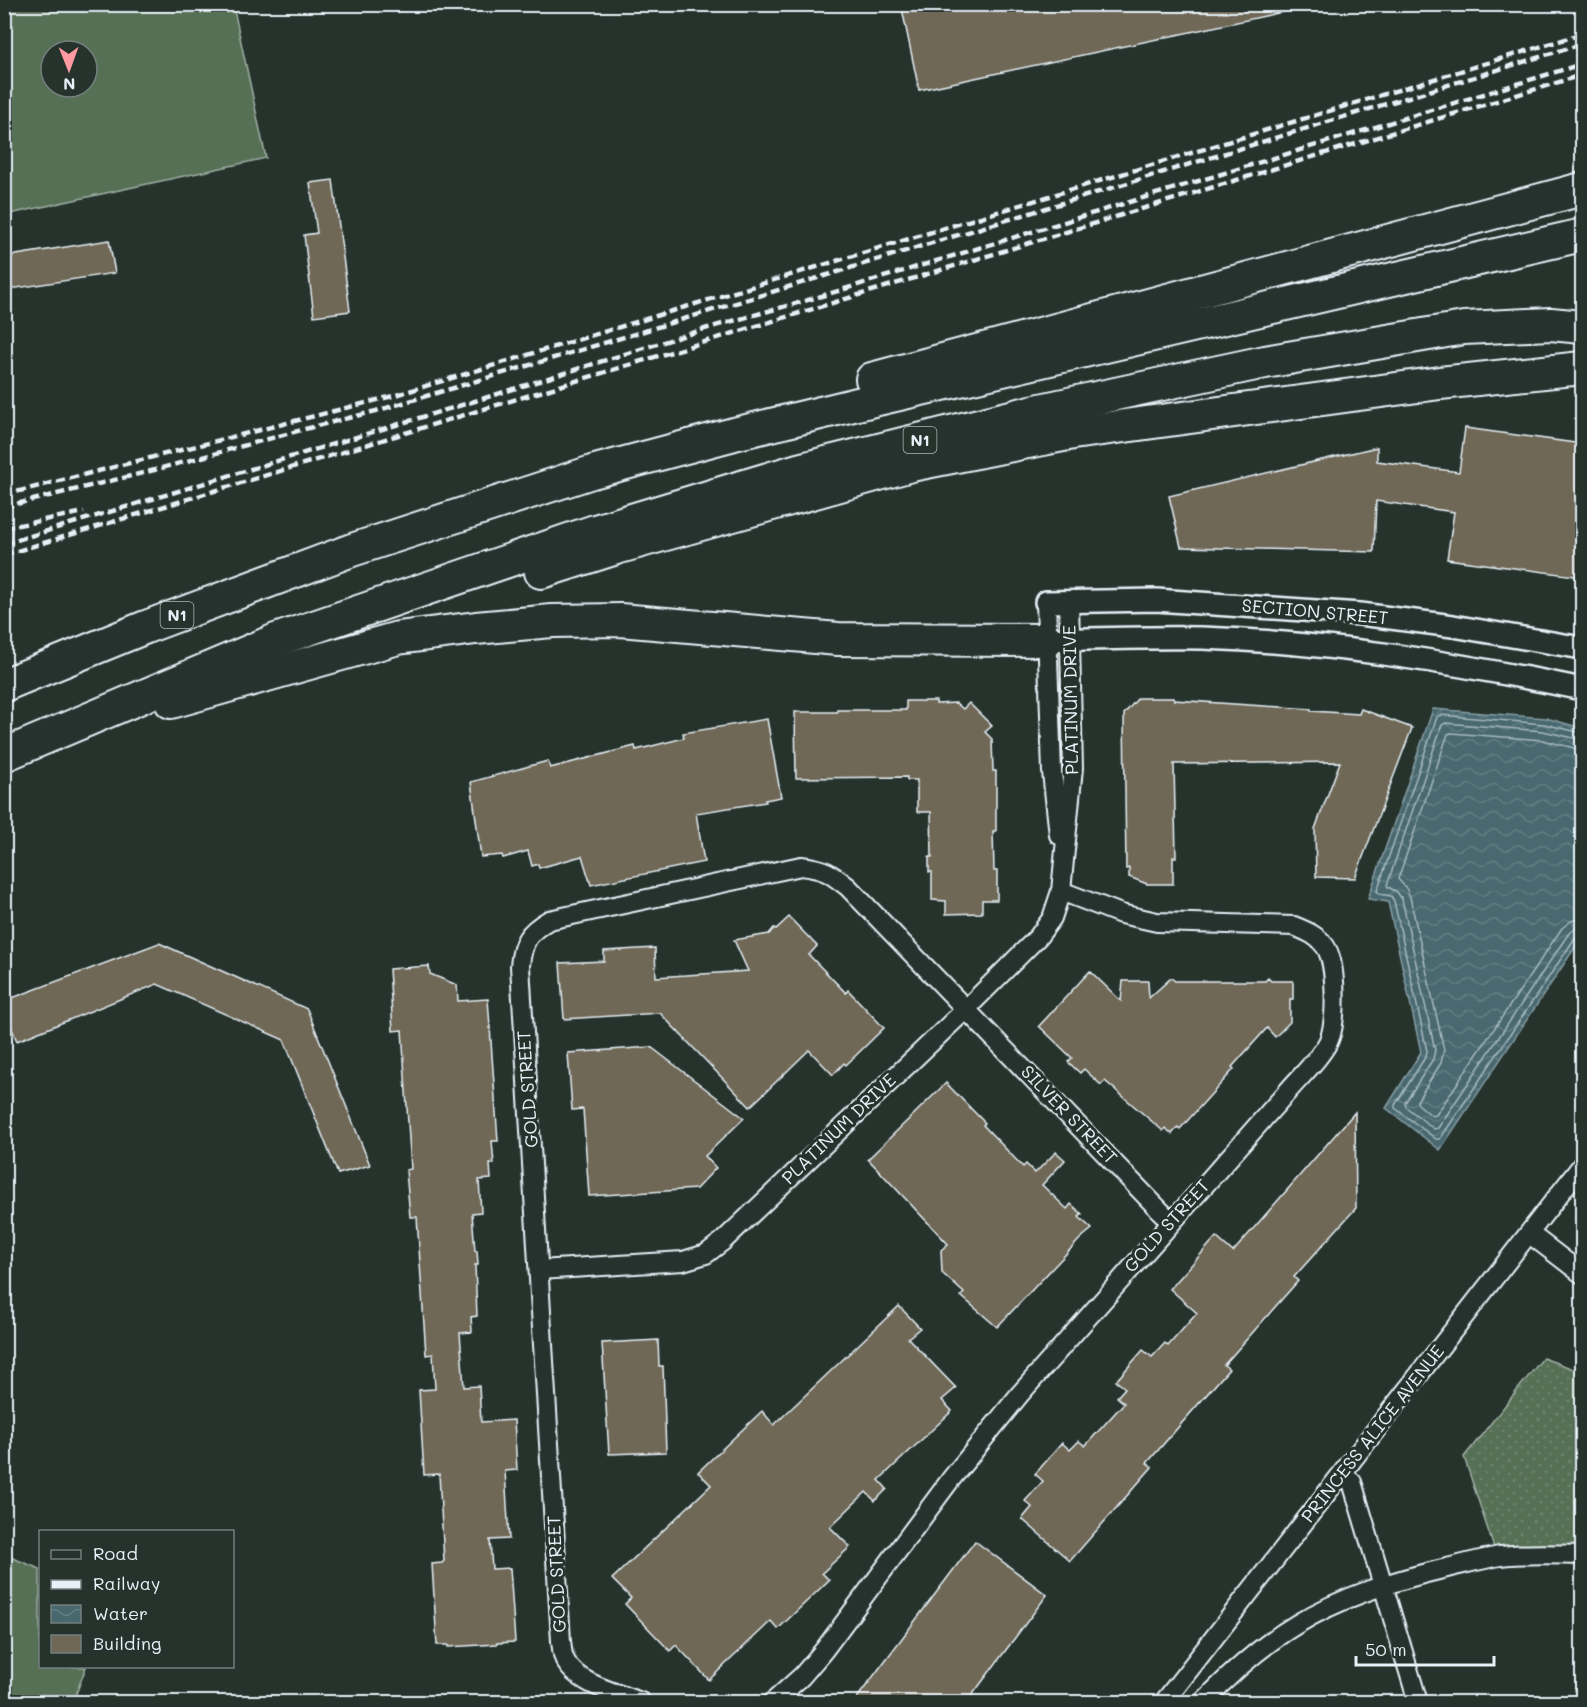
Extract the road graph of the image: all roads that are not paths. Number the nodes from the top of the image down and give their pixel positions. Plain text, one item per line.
1 (1582, 171) edge
2 (1582, 189) edge
3 (1473, 219) junction
4 (1582, 235) edge
5 (1582, 327) edge
6 (1582, 368) edge
7 (734, 434) junction
8 (1046, 602) joint
9 (1069, 602) junction
10 (276, 640) junction
11 (1058, 640) junction
12 (1582, 648) edge
13 (4, 685) edge
14 (1582, 689) edge
15 (48, 736) junction
16 (4, 754) edge
17 (1061, 891) junction
18 (965, 1010) junction
19 (1582, 1166) edge
20 (1171, 1222) junction
21 (1530, 1234) junction
22 (539, 1270) junction
23 (1582, 1274) edge
24 (1341, 1475) junction
25 (1582, 1555) edge
26 (1383, 1585) junction
27 (1182, 1679) junction
28 (1205, 1700) edge
29 (641, 1702) edge
30 (773, 1702) edge
31 (1164, 1702) edge
32 (1418, 1702) edge

1 - 3 highway
2 - 3 highway
3 - 7 highway
4 - 7 highway, N1
5 - 10 highway, N1
6 - 10 highway
7 - 13 highway, N1
8 - 9 street, SECTION STREET
8 - 11 street, PLATINUM DRIVE
9 - 11 street, PLATINUM DRIVE
9 - 12 street, SECTION STREET
10 - 15 highway, N1
11 - 14 street, SECTION STREET
11 - 15 highway
11 - 17 street, PLATINUM DRIVE
15 - 16 highway, N1
17 - 18 street, PLATINUM DRIVE
17 - 20 street, GOLD STREET
18 - 20 street, SILVER STREET
18 - 22 street, PLATINUM DRIVE
18 - 22 street, GOLD STREET
19 - 21 street, PRINCESS ALICE AVENUE
20 - 30 street, GOLD STREET
21 - 23 street
21 - 24 street, PRINCESS ALICE AVENUE
22 - 29 street, GOLD STREET
24 - 26 street
24 - 27 street, PRINCESS ALICE AVENUE
25 - 26 street
26 - 28 street
26 - 32 street
27 - 28 street
27 - 31 street, PRINCESS ALICE AVENUE

